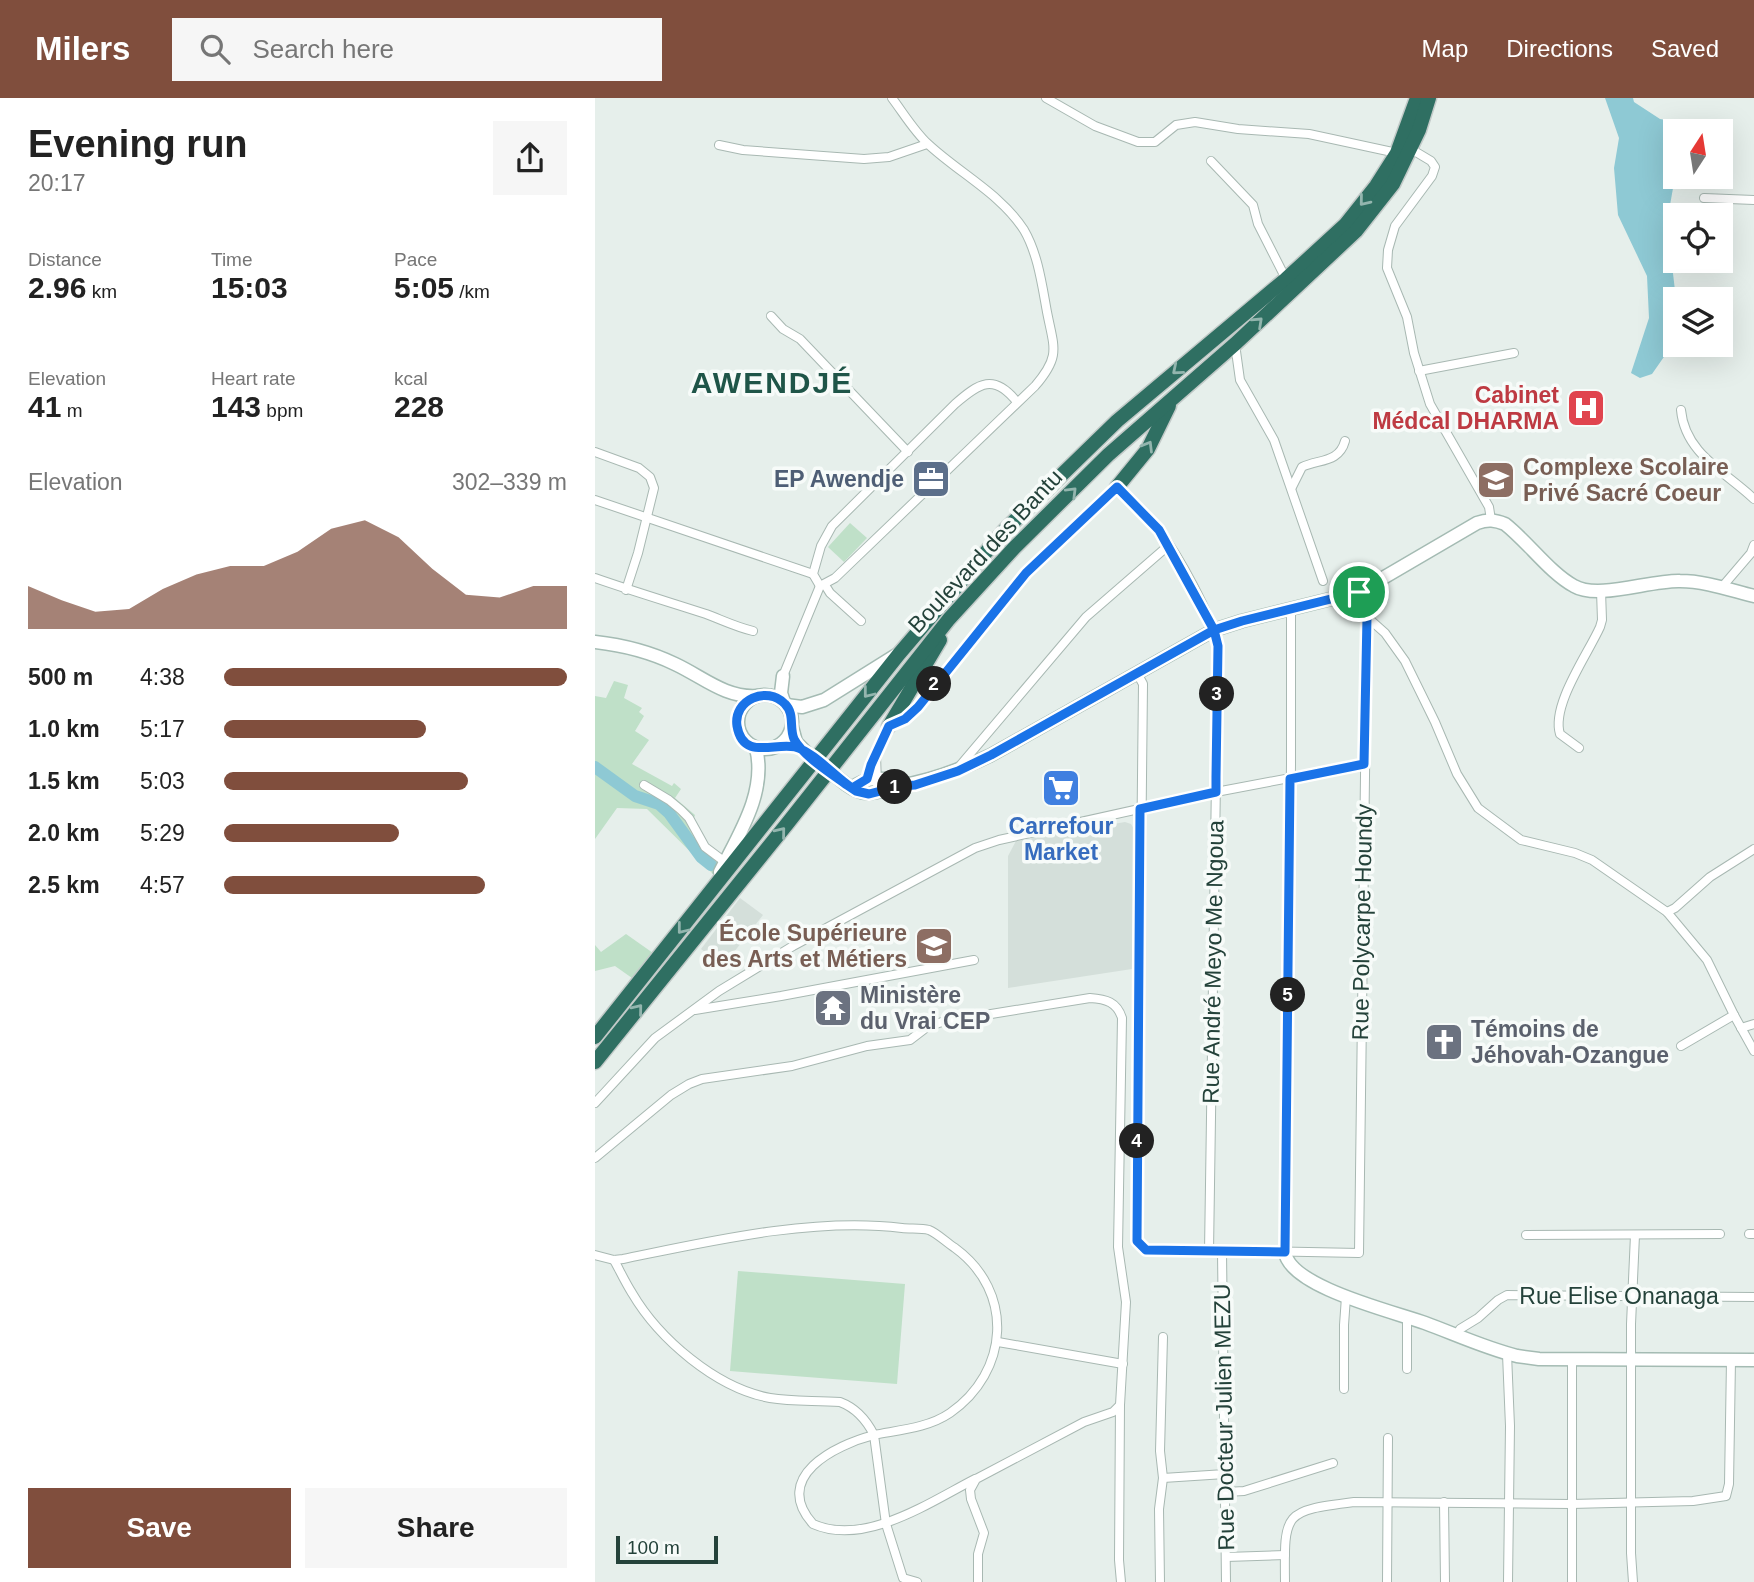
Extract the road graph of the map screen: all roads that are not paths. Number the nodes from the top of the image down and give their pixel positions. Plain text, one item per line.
1 (892, 98) edge
2 (1046, 98) edge
3 (1417, 98) edge
4 (1429, 98) edge
5 (927, 144) junction
6 (719, 145) dead end
7 (1404, 151) junction
8 (1211, 160) dead end
9 (1704, 198) dead end
10 (1754, 200) edge
11 (1286, 279) junction
12 (771, 316) dead end
13 (1235, 344) junction
14 (1514, 353) dead end
15 (1419, 371) junction
16 (1172, 400) junction
17 (1017, 402) junction
18 (1681, 410) dead end
19 (1345, 441) dead end
20 (595, 452) edge
21 (908, 452) junction
22 (1117, 487) junction
23 (1292, 487) junction
24 (595, 499) edge
25 (1754, 499) edge
26 (647, 518) junction
27 (1491, 520) junction
28 (1169, 545) junction
29 (1754, 545) edge
30 (813, 574) junction
31 (595, 578) edge
32 (1323, 581) dead end
33 (823, 585) junction
34 (1722, 587) junction
35 (626, 590) junction
36 (1601, 591) junction
37 (1359, 592) junction
38 (1754, 596) edge
39 (1291, 609) junction
40 (1367, 617) junction
41 (949, 619) junction
42 (861, 621) dead end
43 (1214, 630) junction
44 (753, 631) dead end
45 (595, 642) edge
46 (899, 654) junction
47 (1137, 673) junction
48 (783, 676) junction
49 (724, 691) junction
50 (761, 695) junction
51 (785, 704) junction
52 (911, 704) junction
53 (737, 718) junction
54 (889, 726) joint
55 (792, 727) junction
56 (775, 747) junction
57 (756, 748) junction
58 (1579, 748) dead end
59 (805, 752) junction
60 (1364, 764) junction
61 (953, 772) junction
62 (872, 779) junction
63 (1290, 779) junction
64 (644, 785) dead end
65 (849, 786) junction
66 (905, 786) junction
67 (1216, 792) junction
68 (867, 793) junction
69 (1140, 809) junction
70 (1754, 849) edge
71 (726, 862) junction
72 (708, 895) junction
73 (1667, 912) junction
74 (974, 960) dead end
75 (719, 991) junction
76 (728, 1005) junction
77 (690, 1011) junction
78 (1734, 1015) junction
79 (1754, 1024) edge
80 (1741, 1028) junction
81 (595, 1037) edge
82 (1681, 1046) dead end
83 (1754, 1051) edge
84 (595, 1062) edge
85 (595, 1103) edge
86 (595, 1158) edge
87 (1720, 1234) dead end
88 (1526, 1235) dead end
89 (1635, 1235) junction
90 (1209, 1252) junction
91 (1222, 1252) junction
92 (1285, 1252) junction
93 (595, 1255) edge
94 (614, 1259) junction
95 (1346, 1297) junction
96 (1631, 1297) junction
97 (1754, 1297) edge
98 (1406, 1316) junction
99 (1457, 1335) junction
100 (1163, 1336) dead end
101 (998, 1342) junction
102 (1507, 1354) junction
103 (1571, 1359) junction
104 (1631, 1359) junction
105 (1731, 1360) junction
106 (1754, 1360) edge
107 (1123, 1364) junction
108 (1408, 1368) dead end
109 (1344, 1389) dead end
110 (1120, 1405) junction
111 (874, 1435) junction
112 (1388, 1438) dead end
113 (1333, 1463) dead end
114 (1225, 1474) junction
115 (1163, 1478) junction
116 (976, 1479) junction
117 (1226, 1492) junction
118 (1386, 1502) junction
119 (1444, 1502) junction
120 (1631, 1502) junction
121 (1508, 1503) junction
122 (1571, 1503) junction
123 (886, 1524) junction
124 (1285, 1555) junction
125 (1226, 1557) junction
126 (917, 1582) edge
127 (978, 1582) edge
128 (1121, 1582) edge
129 (1160, 1582) edge
130 (1226, 1582) edge
131 (1285, 1582) edge
132 (1387, 1582) edge
133 (1445, 1582) edge
134 (1508, 1582) edge
135 (1572, 1582) edge
136 (1633, 1582) edge

1 - 5 street
2 - 7 street
3 - 7 highway, Boulevard des Bantu
4 - 7 highway, Boulevard des Bantu
5 - 6 street
5 - 17 street
7 -> 11 highway, Boulevard des Bantu
13 -> 7 highway, Boulevard des Bantu
7 - 15 street
8 - 11 street
9 - 10 street
11 -> 46 highway, Boulevard des Bantu
12 - 21 street
13 - 16 highway, Boulevard des Bantu
13 - 23 street
14 - 15 street
15 - 27 street
22 -> 16 highway
41 -> 16 highway, Boulevard des Bantu
17 - 21 street
17 - 33 street
18 - 25 street
19 - 23 street
20 - 26 street
21 - 30 street
22 - 28 street
22 - 52 street
23 - 32 street
24 - 26 street
26 - 30 street
26 - 35 street
27 - 36 main road
27 - 37 main road
28 - 43 street
28 - 61 street
29 - 34 street
30 - 33 street
31 - 35 street
33 - 42 street
33 - 48 street
34 - 36 main road
34 - 38 main road
35 - 44 street
36 - 58 street
37 - 39 main road
37 - 40 street, Rue Polycarpe Houndy
39 - 43 main road
39 - 63 street
40 - 60 street, Rue Polycarpe Houndy
40 - 73 street
41 - 52 highway
84 -> 41 highway, Boulevard des Bantu
43 - 47 main road
43 - 67 street, Rue André Meyo Me Ngoua
45 - 49 main road
46 - 51 main road
46 -> 72 highway, Boulevard des Bantu
47 - 61 main road
47 - 69 street
48 - 50 main road
48 - 51 main road
49 - 50 main road
49 - 53 main road
50 - 51 main road
50 - 53 main road
51 - 55 main road
52 - 54 highway
53 - 57 main road
54 - 62 street
55 - 56 main road
55 - 59 main road
56 - 57 main road
56 - 59 main road
57 - 71 main road
59 - 65 main road, bridge
60 - 63 street
60 - 92 street, Rue Polycarpe Houndy
61 - 66 main road
62 - 65 main road
62 - 66 main road
62 - 68 street
63 - 67 street
63 - 92 street
64 - 71 street
65 - 68 main road
66 - 68 main road
67 - 69 street
67 - 90 street, Rue André Meyo Me Ngoua
69 - 75 street
69 - 90 street
70 - 73 street
71 - 72 main road
72 -> 81 highway, Boulevard des Bantu
73 - 78 street
74 - 76 street
75 - 76 street
75 - 77 street
76 - 77 street
77 - 85 street
78 - 80 street
78 - 82 street
79 - 80 street
80 - 83 street
86 - 107 street
87 - 89 street
88 - 89 street
89 - 96 street
90 - 91 street
91 - 92 street
91 - 114 street, Rue Docteur Julien MEZU
92 - 95 main road
93 - 94 street
94 - 101 street
94 - 111 street
95 - 98 main road
95 - 109 street
96 - 97 street, Rue Elise Onanaga
96 - 99 street, Rue Elise Onanaga
96 - 104 street
98 - 99 main road
98 - 108 street
99 - 102 main road
100 - 115 street
101 - 107 street
101 - 111 street
102 - 103 main road
102 - 121 street
103 - 104 main road
103 - 122 street
104 - 105 main road
104 - 120 street
105 - 106 main road
105 - 120 street
107 - 110 street
110 - 116 street
110 - 128 street
111 - 123 street
111 - 123 street
112 - 118 street
113 - 117 street
114 - 115 street
114 - 117 street, Rue Docteur Julien MEZU
115 - 129 street
116 - 123 street
116 - 127 street
117 - 125 street, Rue Docteur Julien MEZU
118 - 119 street
118 - 124 street
118 - 132 street
119 - 121 street
119 - 133 street
120 - 122 street
120 - 136 street
121 - 122 street
121 - 134 street
122 - 135 street
123 - 126 street
124 - 125 street
124 - 131 street
125 - 130 street, Rue Docteur Julien MEZU

